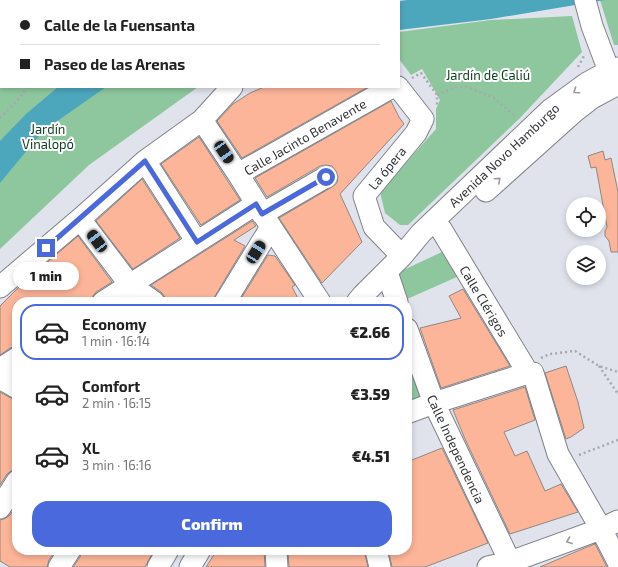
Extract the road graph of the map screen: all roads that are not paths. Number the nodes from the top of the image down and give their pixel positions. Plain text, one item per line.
1 (585, 0) edge
2 (615, 77) edge
3 (231, 88) edge
4 (390, 88) edge
5 (399, 88) edge
6 (202, 120) junction
7 (145, 161) junction
8 (238, 174) junction
9 (326, 177) dead end
10 (263, 215) junction
11 (80, 218) junction
12 (441, 229) junction
13 (197, 242) junction
14 (402, 256) junction
15 (387, 272) junction
16 (130, 285) junction
17 (0, 287) edge
18 (111, 297) edge
19 (147, 297) edge
20 (227, 297) edge
21 (317, 297) edge
22 (361, 297) edge
23 (396, 297) edge
24 (412, 342) edge
25 (12, 361) edge
26 (0, 369) edge
27 (530, 373) junction
28 (0, 378) edge
29 (12, 385) edge
30 (434, 404) junction
31 (412, 412) edge
32 (12, 489) edge
33 (0, 508) edge
34 (609, 525) edge
35 (67, 555) edge
36 (165, 555) edge
37 (197, 555) edge
38 (276, 555) edge
39 (377, 555) edge
40 (618, 562) edge
41 (510, 565) edge
42 (59, 567) edge
43 (158, 567) edge
44 (190, 567) edge
45 (276, 567) edge
46 (380, 567) edge
47 (488, 567) edge

1 - 2 street
12 -> 2 street, Avenida Novo Hamburgo
2 -> 14 street, Avenida Novo Hamburgo
3 - 6 street
4 - 8 street, Calle Jacinto Benavente
5 - 14 street, La ópera
6 - 7 street
6 - 8 street
7 - 11 street
7 - 13 street
8 - 10 street
9 - 10 street
10 - 13 street
10 - 20 street
10 - 21 street
11 - 16 street
11 - 17 street
12 - 14 street, Avenida Novo Hamburgo
12 - 27 street, Calle Clérigos
13 - 16 street
14 - 15 street, Avenida Novo Hamburgo
15 - 22 street, Avenida Novo Hamburgo
15 - 23 street
16 - 18 street
16 - 19 street
24 - 30 street, Calle Independencia
25 - 26 street
27 - 30 street
27 - 34 street, Calle Clérigos
28 - 29 street
30 - 31 street
30 - 41 street, Calle Independencia
32 - 33 street
34 - 40 street, Calle Clérigos
34 -> 41 street
35 - 42 street
36 - 43 street
37 - 44 street
38 - 45 street
39 - 46 street
41 - 47 street

